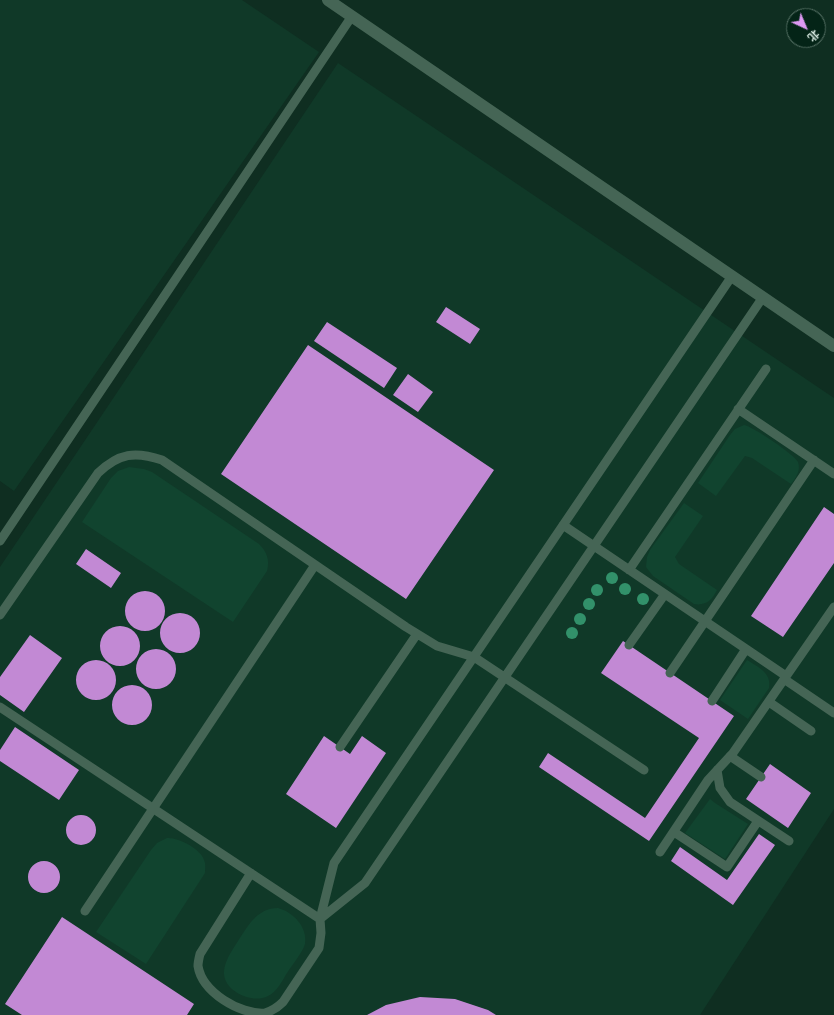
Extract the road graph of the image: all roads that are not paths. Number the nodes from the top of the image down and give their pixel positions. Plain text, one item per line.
1 (328, 0) edge
2 (352, 16) junction
3 (732, 276) junction
4 (763, 297) junction
5 (834, 346) edge
6 (766, 369) dead end
7 (738, 409) junction
8 (814, 460) junction
9 (834, 474) edge
10 (563, 525) junction
11 (0, 541) edge
12 (594, 546) junction
13 (315, 565) junction
14 (629, 570) junction
15 (665, 594) junction
16 (834, 607) edge
17 (0, 615) edge
18 (705, 621) junction
19 (417, 634) junction
20 (629, 645) dead end
21 (746, 649) junction
22 (474, 656) junction
23 (670, 673) dead end
24 (504, 677) junction
25 (785, 678) junction
26 (712, 701) dead end
27 (769, 702) junction
28 (0, 707) edge
29 (834, 713) edge
30 (811, 731) dead end
31 (340, 747) dead end
32 (730, 756) junction
33 (644, 770) dead end
34 (717, 770) junction
35 (761, 777) dead end
36 (154, 809) junction
37 (758, 821) junction
38 (674, 832) junction
39 (789, 841) dead end
40 (660, 852) dead end
41 (251, 873) junction
42 (86, 911) dead end
43 (320, 918) junction
44 (264, 1014) edge

1 - 2 street
2 - 3 street
2 - 11 lane
3 - 4 street
3 - 10 lane
4 - 5 street
4 - 12 lane
6 - 7 lane
7 - 8 lane
7 - 14 lane
8 - 9 lane
8 - 18 lane
10 - 12 lane
10 - 22 lane
12 - 14 lane
12 - 24 lane
13 - 17 lane
13 - 19 lane
13 - 36 lane
14 - 15 lane
15 - 18 lane
15 - 20 lane
16 - 25 lane
18 - 21 lane
18 - 23 lane
19 - 22 lane
19 - 31 lane
21 - 25 lane
21 - 26 lane
22 - 24 lane
22 - 43 lane
24 - 33 lane
24 - 43 lane
25 - 27 lane
25 - 29 lane
27 - 30 lane
27 - 32 lane
28 - 36 lane
32 - 34 lane
32 - 35 lane
34 - 37 lane
34 - 38 lane
36 - 41 lane
36 - 42 lane
37 - 38 lane
37 - 39 lane
38 - 40 lane
41 - 43 lane
41 - 44 lane
43 - 44 lane

